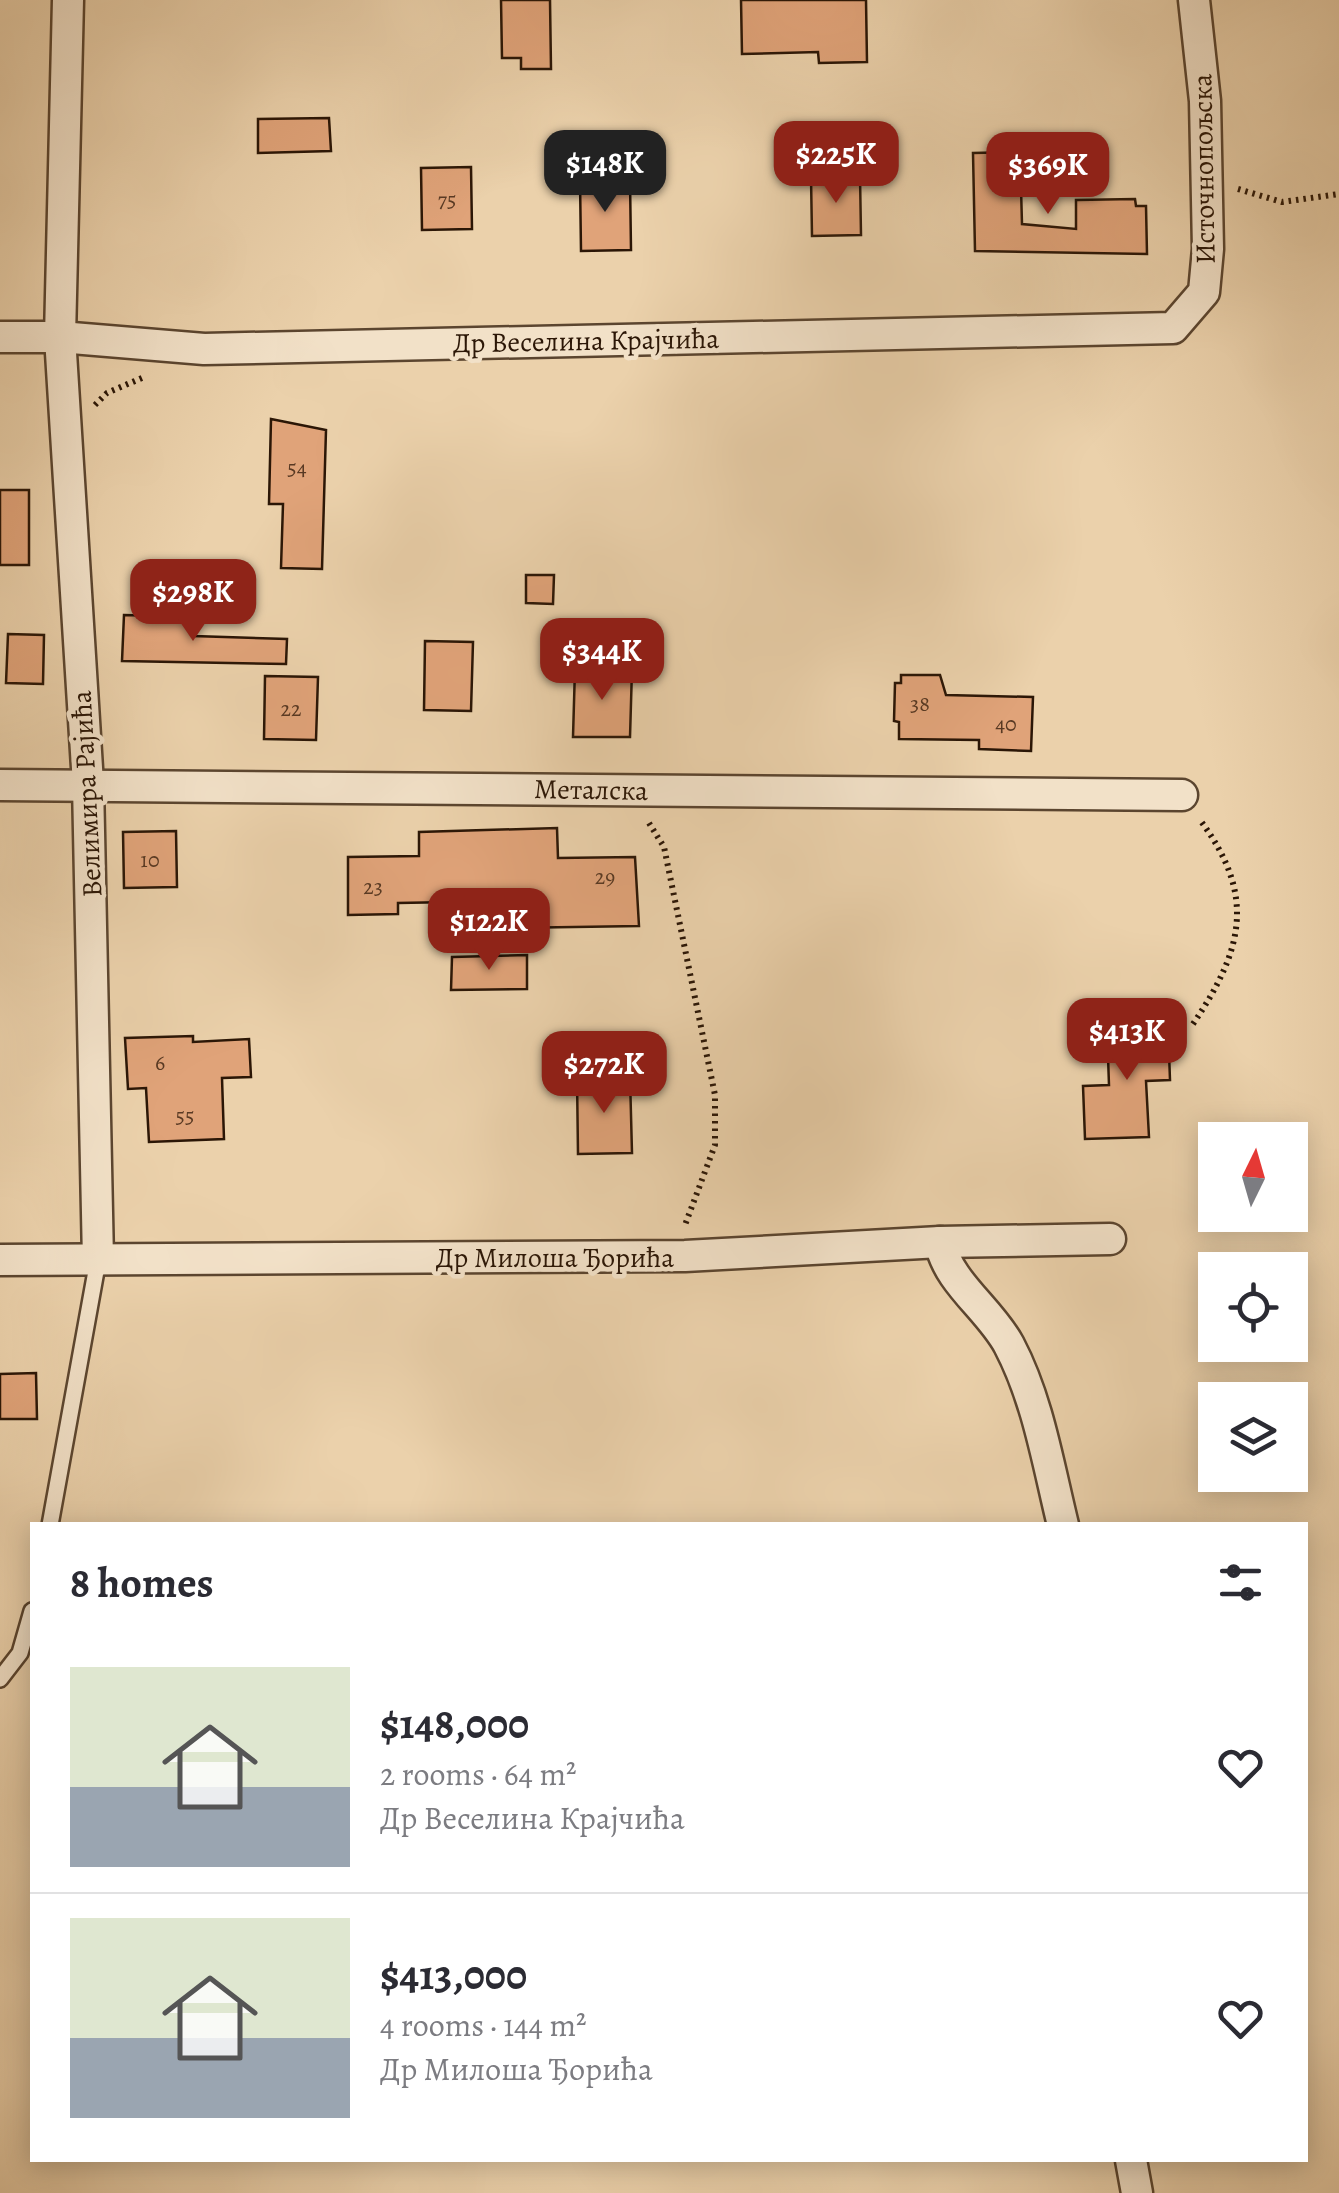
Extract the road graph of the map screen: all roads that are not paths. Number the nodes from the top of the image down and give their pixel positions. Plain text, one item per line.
1 (68, 0) edge
2 (1194, 0) edge
3 (1173, 328) joint
4 (0, 337) edge
5 (60, 337) junction
6 (88, 784) junction
7 (0, 785) edge
8 (1182, 795) road end
9 (1110, 1238) dead end
10 (940, 1242) junction
11 (0, 1260) edge
12 (98, 1260) junction
13 (51, 1522) edge
14 (1062, 1522) edge
15 (30, 1618) edge
16 (0, 1678) edge
17 (1131, 2162) edge
18 (1137, 2193) edge

1 - 5 street, Велимира Рајића
2 - 3 street, Источнопољска
3 - 5 street, Др Веселина Крајчића
4 - 5 street, Др Веселина Крајчића
5 - 6 street, Велимира Рајића
6 - 7 street, Металска
6 - 8 street, Металска
6 - 12 street, Велимира Рајића
9 - 10 street, Др Милоша Ђорића
10 - 12 street, Др Милоша Ђорића
10 - 14 street
11 - 12 street, Др Милоша Ђорића
12 - 13 lane, Велимира Рајића
15 - 16 lane
17 - 18 street

